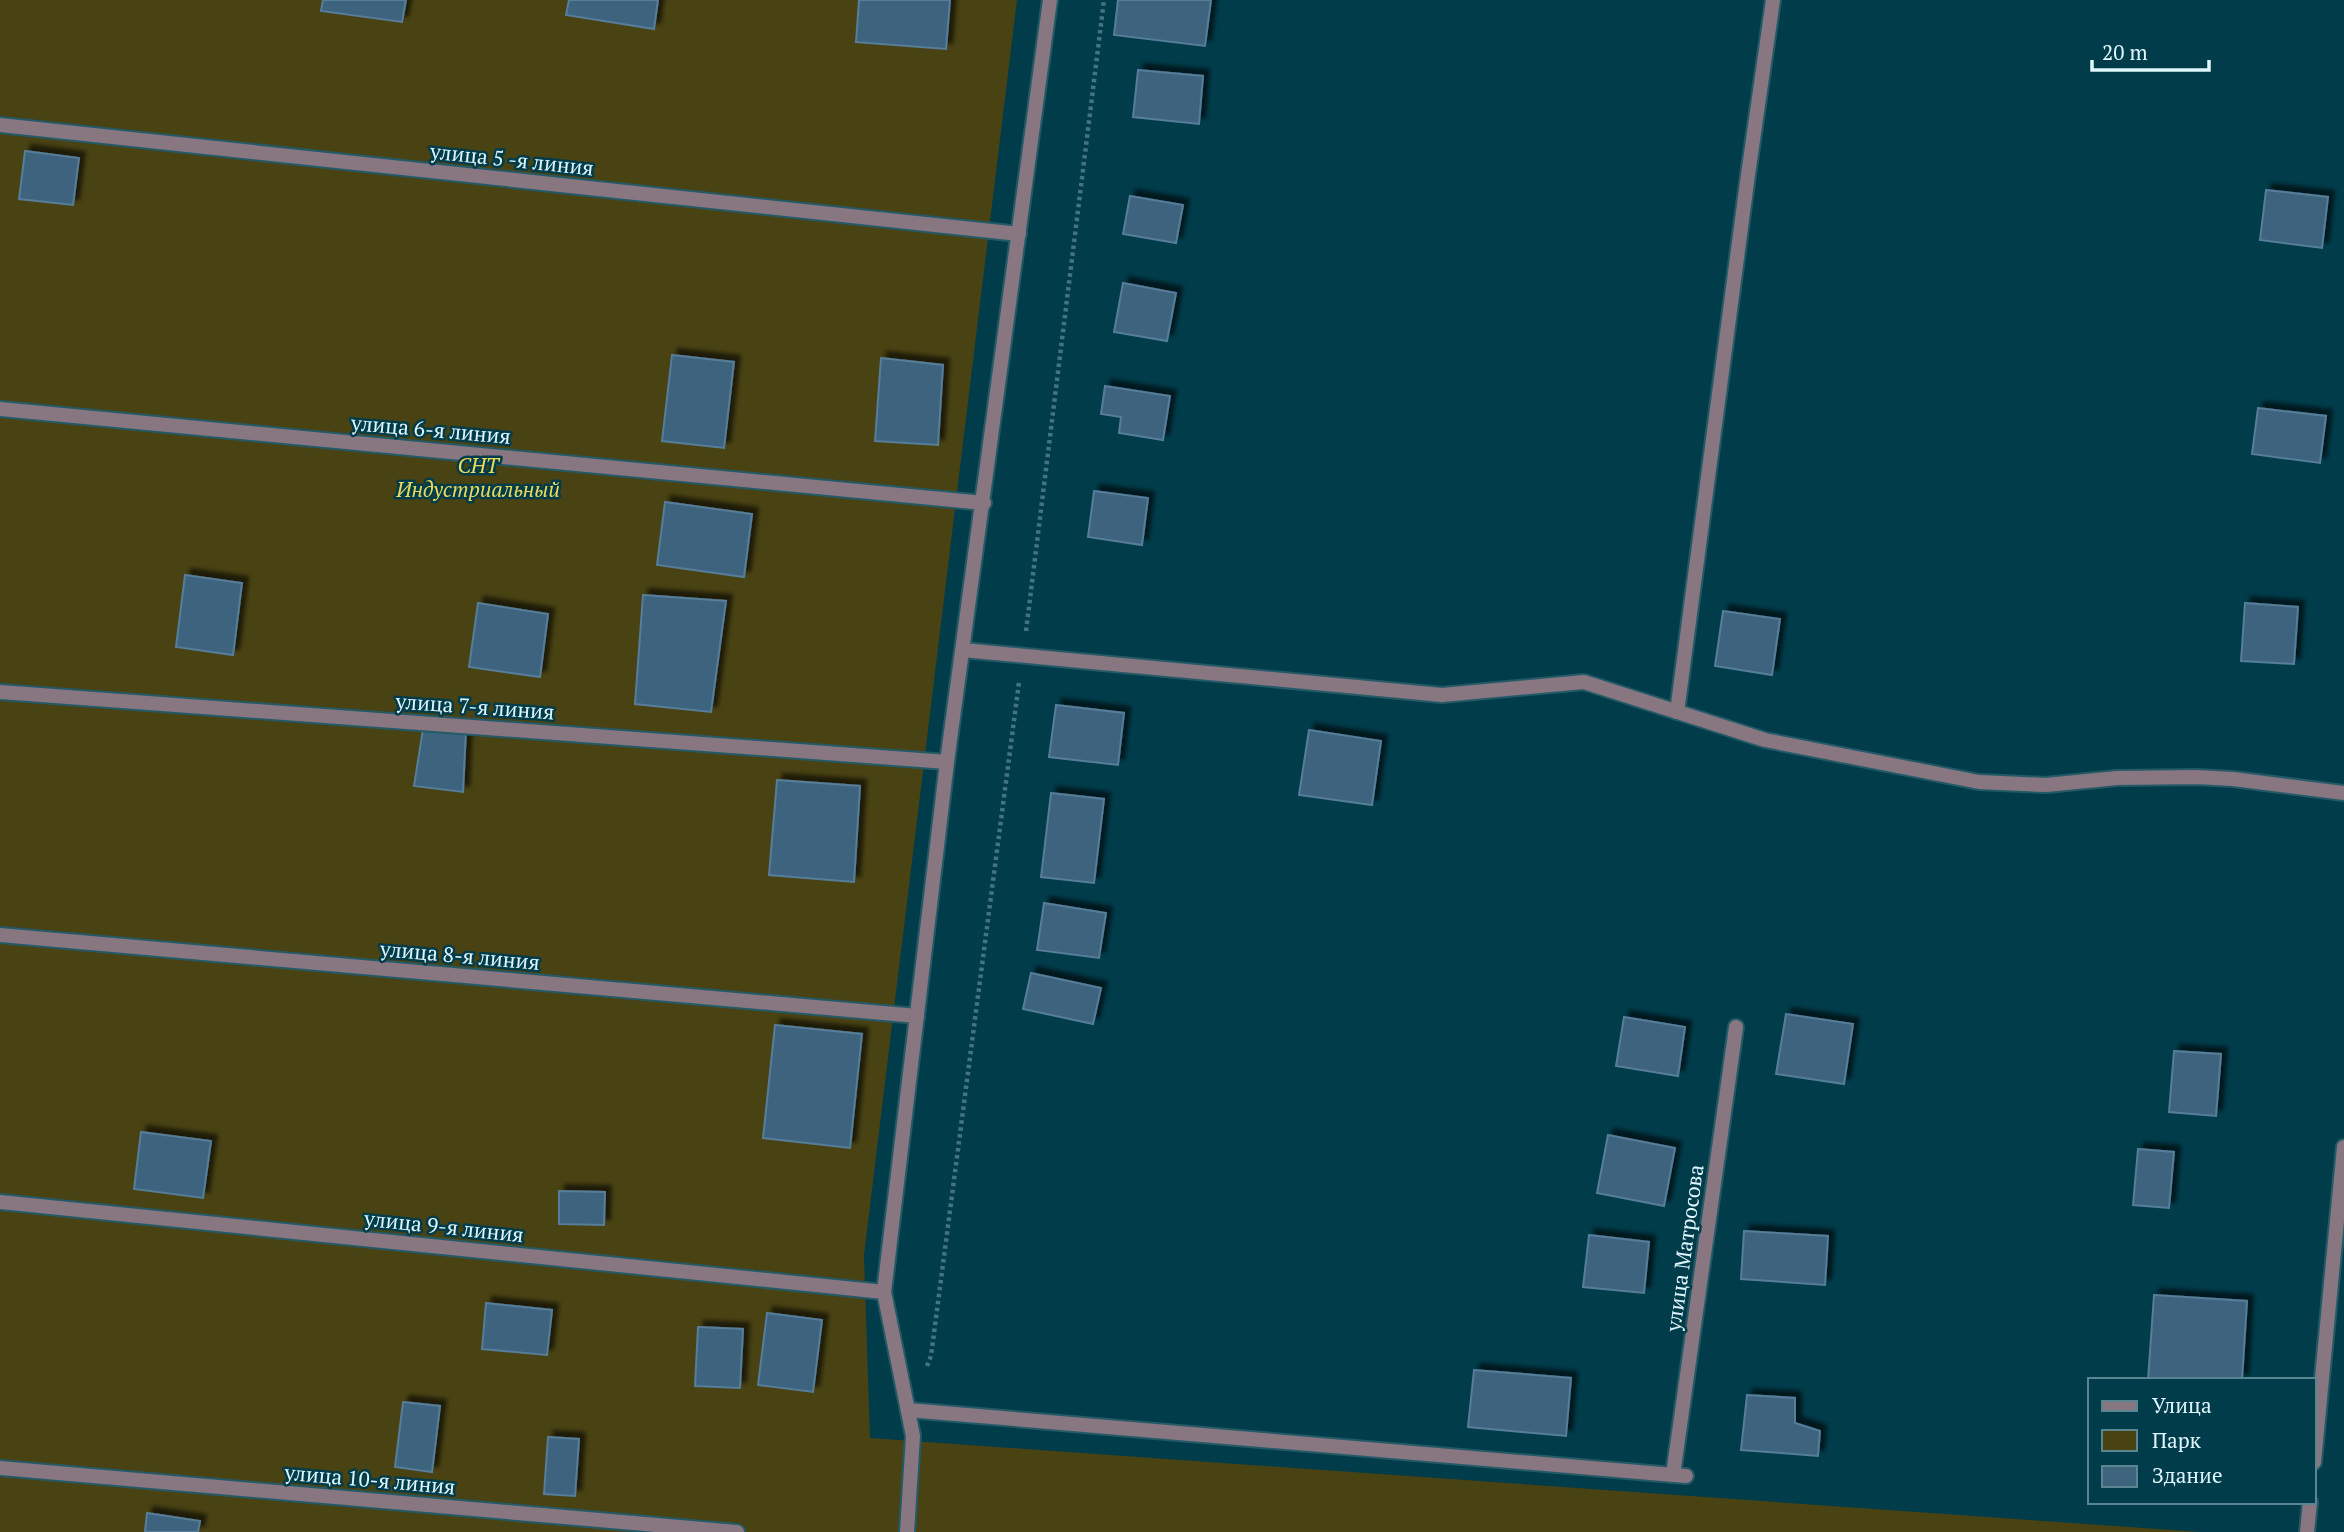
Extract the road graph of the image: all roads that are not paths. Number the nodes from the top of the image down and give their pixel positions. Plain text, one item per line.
1 (1050, 0) edge
2 (1773, 0) edge
3 (0, 125) edge
4 (1019, 234) junction
5 (0, 409) edge
6 (984, 503) junction
7 (963, 650) junction
8 (0, 692) edge
9 (1677, 712) junction
10 (947, 762) junction
11 (2344, 793) edge
12 (0, 935) edge
13 (917, 1016) junction
14 (1736, 1027) dead end
15 (2344, 1147) edge
16 (0, 1202) edge
17 (884, 1292) junction
18 (908, 1410) junction
19 (2316, 1441) edge
20 (0, 1468) edge
21 (2310, 1504) edge
22 (737, 1532) edge
23 (907, 1532) edge
24 (2307, 1532) edge

1 - 4 street
2 - 9 street
3 - 4 street, улица 5 -я линия
4 - 6 street
5 - 6 street, улица 6-я линия
6 - 7 street
7 - 9 street
7 - 10 street
8 - 10 street, улица 7-я линия
9 - 11 street
10 - 13 street
12 - 13 street, улица 8-я линия
13 - 17 street
14 - 18 street, улица Матросова
15 - 19 street
16 - 17 street, улица 9-я линия
17 - 18 street
18 - 23 street
20 - 22 street, улица 10-я линия
21 - 24 street

